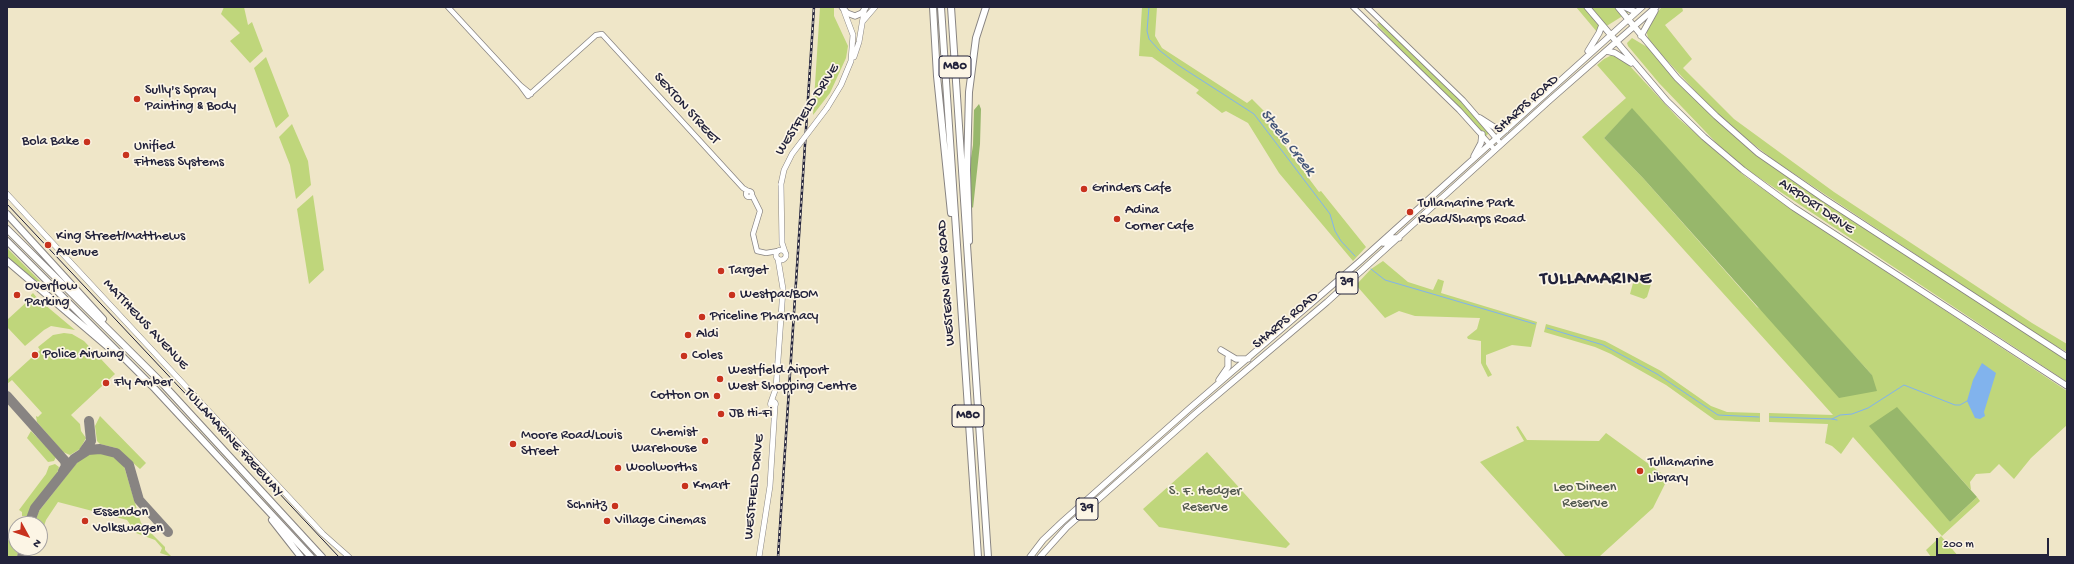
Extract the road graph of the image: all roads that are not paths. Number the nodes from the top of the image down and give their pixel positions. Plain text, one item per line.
1 (448, 7) edge
2 (875, 7) edge
3 (933, 7) edge
4 (941, 7) edge
5 (951, 7) edge
6 (986, 7) edge
7 (1353, 7) edge
8 (1367, 7) edge
9 (1587, 7) edge
10 (1618, 7) edge
11 (1625, 7) edge
12 (1642, 7) edge
13 (1657, 7) edge
14 (842, 8) edge
15 (866, 9) edge
16 (1636, 12) junction
17 (1627, 19) junction
18 (863, 22) junction
19 (1602, 25) junction
20 (1634, 27) junction
21 (1610, 35) junction
22 (1641, 36) junction
23 (1616, 43) junction
24 (1607, 51) junction
25 (1584, 58) junction
26 (851, 61) junction
27 (1636, 66) junction
28 (1480, 118) junction
29 (1506, 130) junction
30 (1482, 134) junction
31 (1497, 138) junction
32 (1490, 144) junction
33 (1501, 144) junction
34 (1495, 150) junction
35 (1472, 160) junction
36 (7, 194) edge
37 (7, 214) edge
38 (7, 228) edge
39 (1399, 238) junction
40 (7, 241) edge
41 (782, 243) junction
42 (1381, 243) junction
43 (778, 251) junction
44 (766, 253) junction
45 (785, 255) junction
46 (778, 258) junction
47 (7, 261) edge
48 (781, 267) junction
49 (959, 274) junction
50 (1322, 296) junction
51 (970, 297) junction
52 (1327, 302) junction
53 (1221, 350) dead end
54 (2067, 357) edge
55 (1228, 358) dead end
56 (1248, 359) junction
57 (161, 382) junction
58 (2067, 386) edge
59 (155, 389) junction
60 (1208, 392) junction
61 (1210, 402) junction
62 (1190, 408) junction
63 (231, 471) junction
64 (297, 531) junction
65 (301, 557) edge
66 (311, 557) edge
67 (322, 557) edge
68 (325, 557) edge
69 (349, 557) edge
70 (759, 557) edge
71 (978, 557) edge
72 (988, 557) edge
73 (1030, 557) edge
74 (1040, 557) edge

1 - 44 street, SEXTON STREET
2 - 18 main road
3 - 49 highway
4 - 49 highway, WESTERN RING ROAD / M80
5 - 51 highway, WESTERN RING ROAD / M80
6 - 51 highway
7 - 30 street
8 - 28 street
9 - 19 main road, AIRPORT DRIVE
10 - 17 main road, AIRPORT DRIVE
11 - 16 main road
12 - 16 main road, SHARPS ROAD / 39
13 - 20 main road, SHARPS ROAD / 39
13 - 22 main road
14 - 15 main road
14 - 26 main road, WESTFIELD DRIVE
15 - 18 main road, WESTFIELD DRIVE
16 - 17 main road, SHARPS ROAD / 39
17 - 20 main road, AIRPORT DRIVE
17 - 21 main road, SHARPS ROAD / 39
18 - 26 main road, WESTFIELD DRIVE
19 - 21 main road, AIRPORT DRIVE
19 - 25 main road
20 - 22 main road, AIRPORT DRIVE
20 - 23 main road, SHARPS ROAD / 39
21 - 23 main road, AIRPORT DRIVE
21 - 25 main road, SHARPS ROAD / 39
22 - 54 main road, AIRPORT DRIVE
23 - 24 main road, SHARPS ROAD / 39
23 - 27 main road, AIRPORT DRIVE
24 - 27 main road
24 - 33 main road, SHARPS ROAD / 39
25 - 29 main road, SHARPS ROAD / 39
26 - 41 main road, WESTFIELD DRIVE, bridge
27 - 58 main road, AIRPORT DRIVE
28 - 29 main road
28 - 31 street
29 - 31 main road, SHARPS ROAD / 39
30 - 32 street
30 - 35 main road
31 - 32 main road, SHARPS ROAD / 39
31 - 33 street
32 - 34 street
32 - 35 main road, SHARPS ROAD / 39
33 - 34 main road, SHARPS ROAD / 39
34 - 39 main road, SHARPS ROAD / 39
35 - 42 main road, SHARPS ROAD / 39
36 - 69 main road, MATTHEWS AVENUE
37 - 57 highway
38 - 57 highway, TULLAMARINE FREEWAY
39 - 42 main road
39 - 52 main road, SHARPS ROAD / 39
40 - 59 highway, TULLAMARINE FREEWAY
41 - 43 main road, WESTFIELD DRIVE
41 - 45 main road, WESTFIELD DRIVE
42 - 50 main road, SHARPS ROAD / 39
43 - 44 street
43 - 45 main road
43 - 46 main road
44 - 46 street, SEXTON STREET
45 - 46 main road
45 - 48 main road, WESTFIELD DRIVE
46 - 48 main road, WESTFIELD DRIVE
47 - 59 highway
48 - 70 main road, WESTFIELD DRIVE
49 - 71 highway, WESTERN RING ROAD / M80
50 - 52 main road
50 - 56 main road, SHARPS ROAD / 39
51 - 72 highway, WESTERN RING ROAD / M80
52 - 61 main road, SHARPS ROAD / 39
53 - 56 main road
55 - 60 main road
56 - 60 main road, SHARPS ROAD / 39
57 - 64 highway, TULLAMARINE FREEWAY
59 - 63 highway, TULLAMARINE FREEWAY
60 - 62 main road, SHARPS ROAD / 39
61 - 62 main road
61 - 74 main road, SHARPS ROAD / 39
62 - 73 main road, SHARPS ROAD / 39
63 - 65 highway
63 - 66 highway, TULLAMARINE FREEWAY
64 - 67 highway, TULLAMARINE FREEWAY
64 - 68 highway

